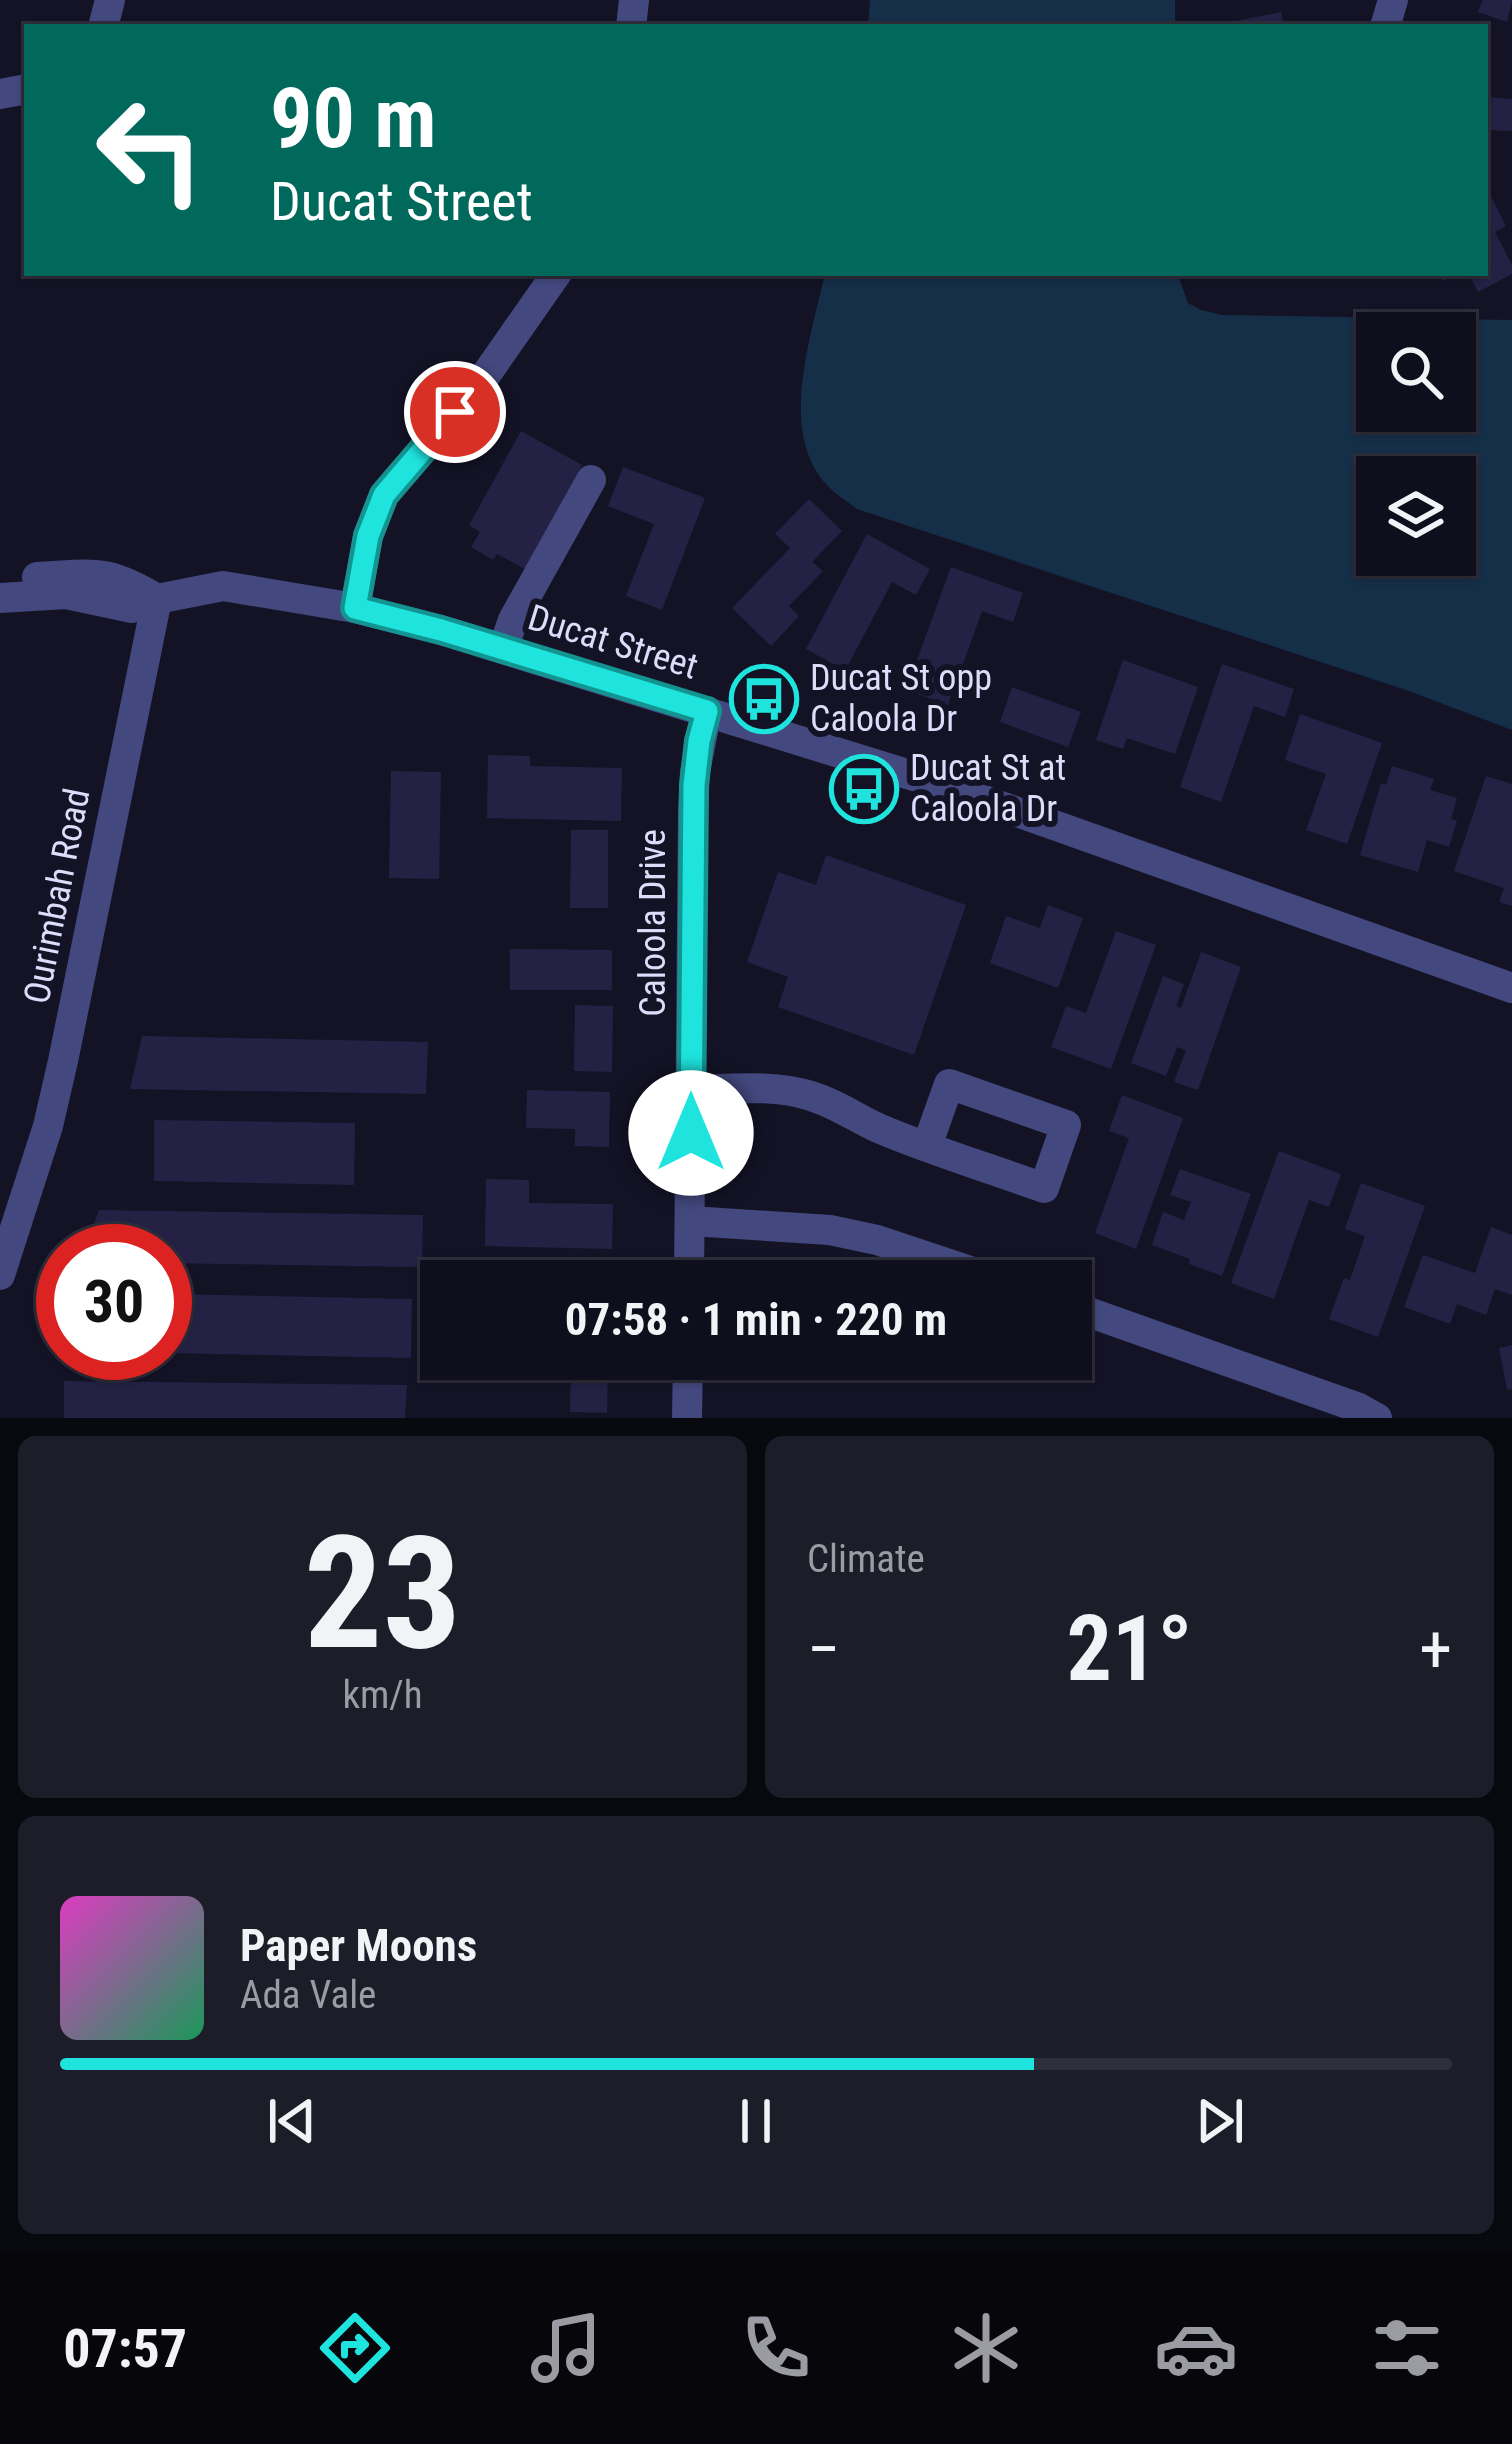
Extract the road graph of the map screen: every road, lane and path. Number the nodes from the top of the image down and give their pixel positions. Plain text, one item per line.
1 (555, 276) edge
2 (591, 480) dead end
3 (0, 579) edge
4 (0, 598) edge
5 (157, 599) junction
6 (355, 608) junction
7 (503, 649) junction
8 (707, 711) junction
9 (1512, 988) edge
10 (692, 1090) junction
11 (927, 1146) junction
12 (691, 1221) junction
13 (690, 1260) edge
14 (937, 1260) edge
15 (0, 1274) edge
16 (1092, 1313) edge
17 (688, 1380) edge
18 (687, 1418) edge
19 (1376, 1418) edge

1 - 6 street
2 - 7 street
3 - 5 street
4 - 5 street, Ducat Street
5 - 6 street, Ducat Street
5 - 15 street, Ourimbah Road
6 - 7 street, Ducat Street
7 - 8 street, Ducat Street
8 - 9 street, Ducat Street
8 - 10 street, Caloola Drive
10 - 11 street
10 - 12 street, Caloola Drive
11 - 11 street
12 - 13 street, Caloola Drive
12 - 14 street
16 - 19 street
17 - 18 street

